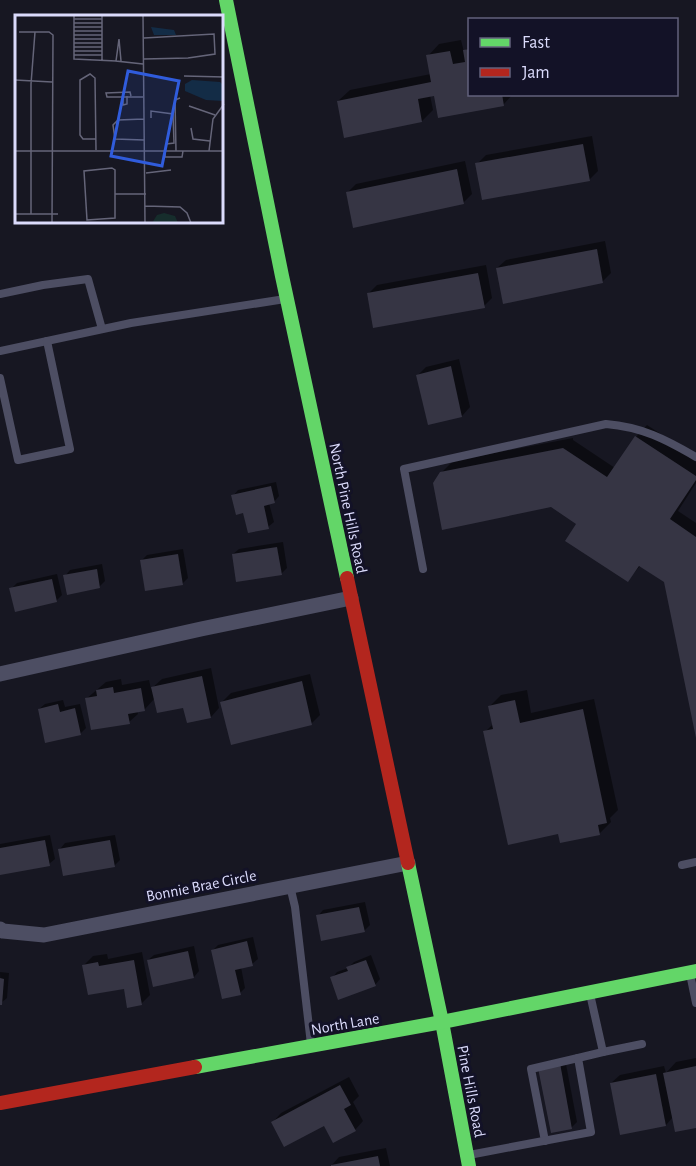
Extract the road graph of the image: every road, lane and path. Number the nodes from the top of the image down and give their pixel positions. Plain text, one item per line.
1 (226, 0) edge
2 (0, 294) edge
3 (287, 299) junction
4 (102, 329) junction
5 (47, 341) junction
6 (0, 351) edge
7 (0, 378) edge
8 (696, 457) edge
9 (423, 569) dead end
10 (351, 598) junction
11 (0, 674) edge
12 (696, 862) edge
13 (408, 863) junction
14 (682, 865) dead end
15 (290, 886) junction
16 (0, 929) edge
17 (693, 971) edge
18 (589, 992) junction
19 (696, 1003) edge
20 (442, 1023) junction
21 (642, 1044) dead end
22 (312, 1046) junction
23 (603, 1052) junction
24 (578, 1058) junction
25 (0, 1102) edge
26 (545, 1141) junction
27 (468, 1160) edge

1 - 3 main road, North Pine Hills Road
2 - 4 lane
3 - 4 lane
3 - 10 main road, North Pine Hills Road
4 - 5 lane
5 - 6 lane
5 - 7 lane
8 - 9 lane
10 - 11 street
10 - 13 main road, North Pine Hills Road
12 - 14 lane
13 - 15 street, Bonnie Brae Circle
13 - 20 main road, North Pine Hills Road
15 - 16 street, Bonnie Brae Circle
15 - 22 lane
17 - 18 main road, North Lane
17 - 19 lane
18 - 20 main road, North Lane
18 - 23 lane
20 - 22 main road, North Lane
20 - 27 main road, Pine Hills Road
21 - 23 lane
22 - 25 main road, North Lane
23 - 24 lane
24 - 26 lane
24 - 26 lane
26 - 27 lane

